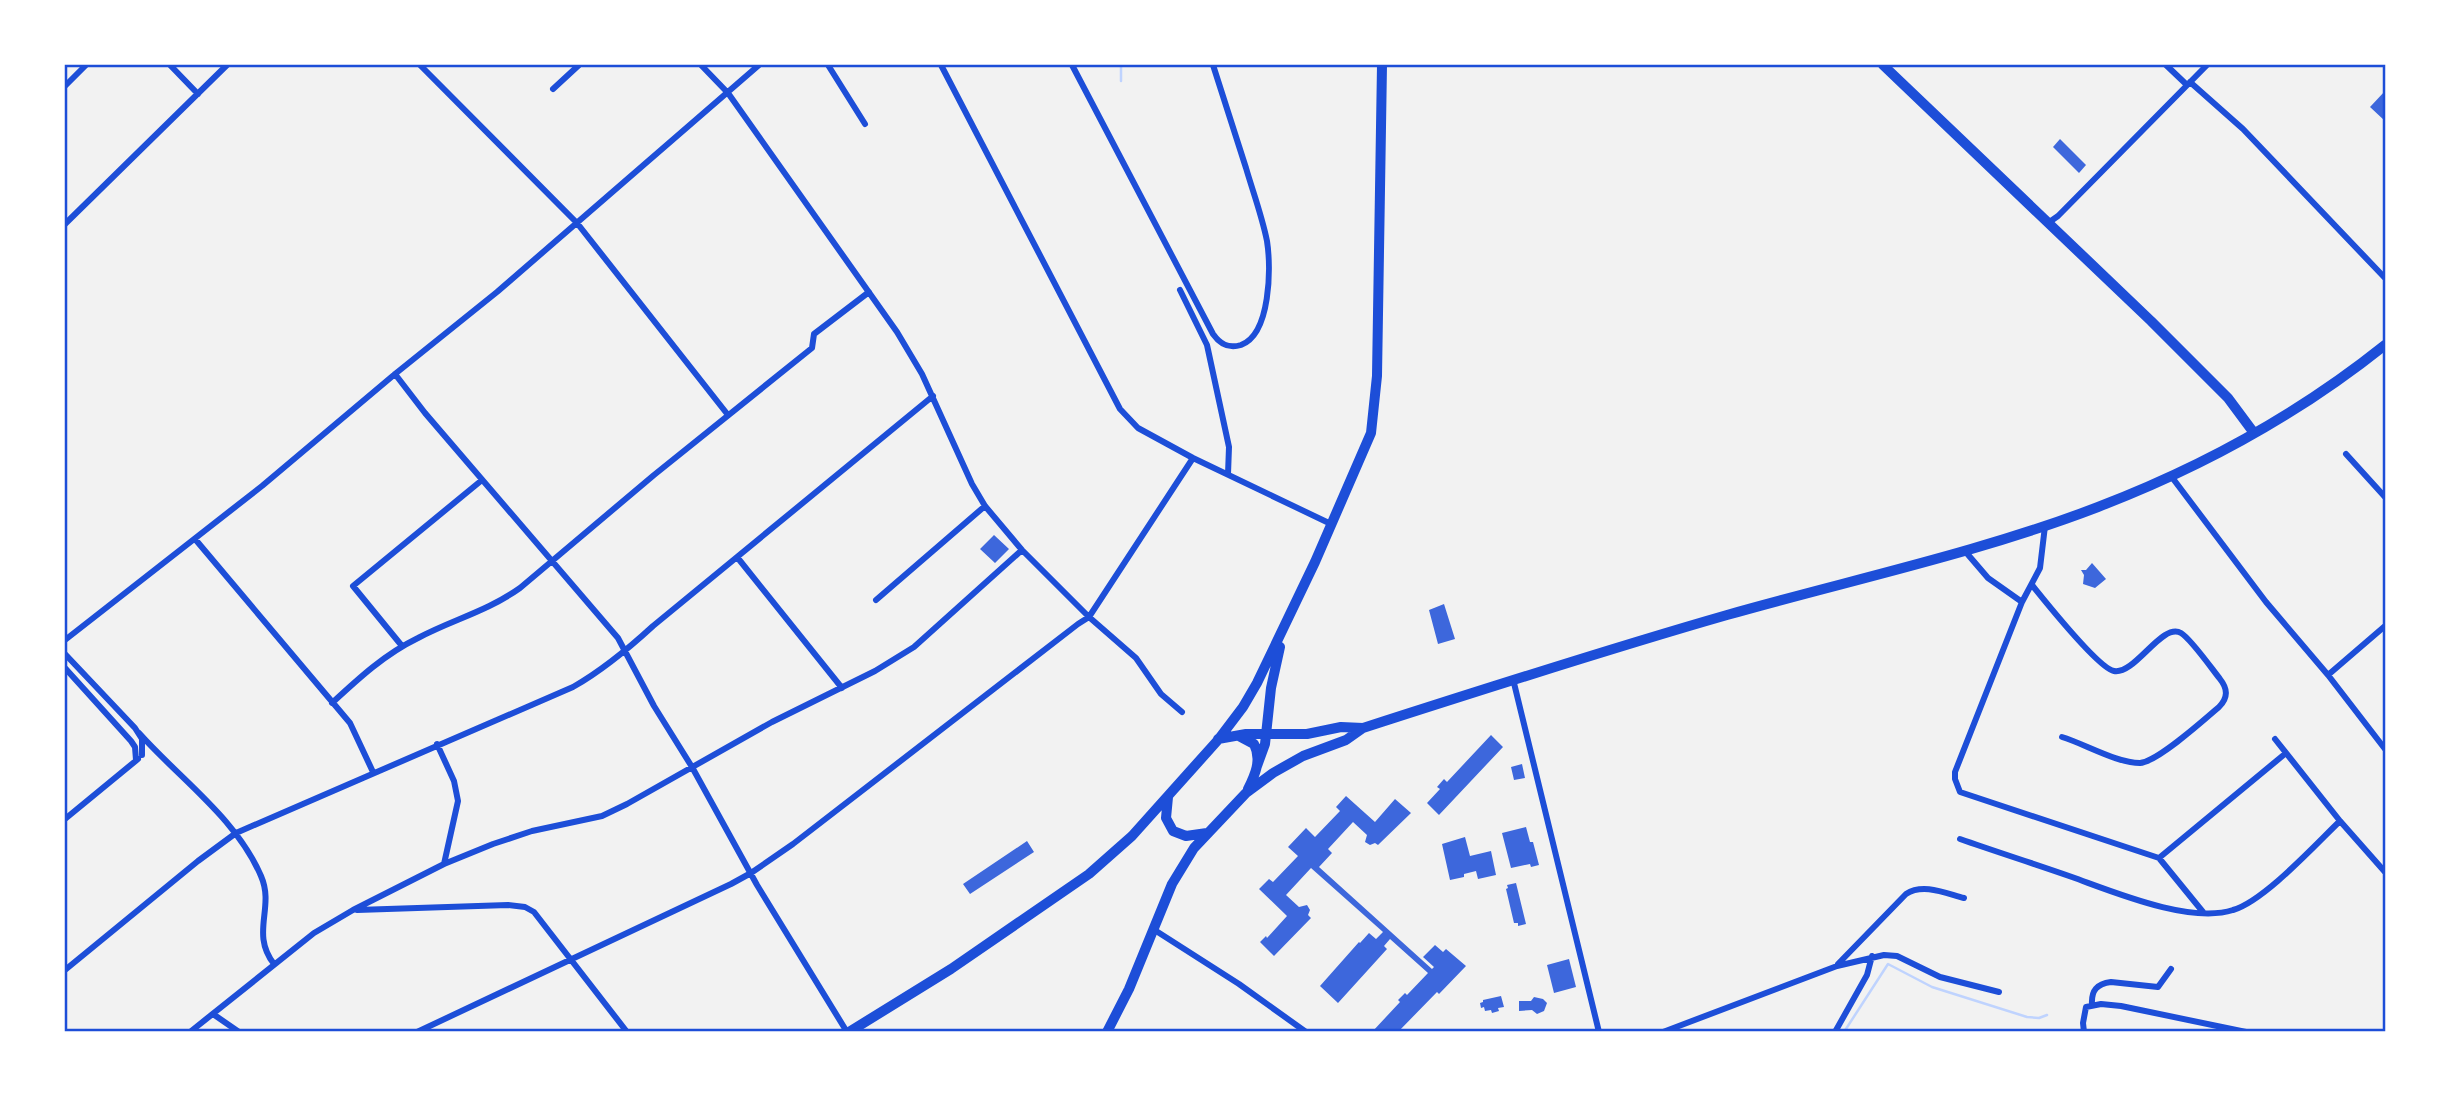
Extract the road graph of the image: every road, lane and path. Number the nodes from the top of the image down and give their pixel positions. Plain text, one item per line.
1 (86, 65) edge
2 (170, 65) edge
3 (227, 65) edge
4 (420, 65) edge
5 (579, 65) edge
6 (701, 65) edge
7 (759, 65) edge
8 (828, 65) edge
9 (941, 65) edge
10 (1072, 65) edge
11 (1213, 65) edge
12 (1381, 65) edge
13 (1883, 65) edge
14 (2166, 65) edge
15 (2207, 65) edge
16 (2189, 83) junction
17 (65, 86) edge
18 (553, 89) dead end
19 (727, 93) junction
20 (198, 94) junction
21 (865, 124) dead end
22 (577, 223) junction
23 (2048, 223) junction
24 (65, 224) edge
25 (2385, 278) edge
26 (1180, 290) dead end
27 (869, 292) junction
28 (2385, 345) edge
29 (395, 374) junction
30 (933, 396) junction
31 (728, 415) junction
32 (2254, 433) junction
33 (2346, 454) dead end
34 (1193, 458) junction
35 (1228, 474) junction
36 (2171, 476) junction
37 (482, 480) junction
38 (2385, 497) edge
39 (985, 506) junction
40 (1331, 524) junction
41 (2045, 526) junction
42 (195, 539) junction
43 (1022, 550) junction
44 (1964, 550) junction
45 (737, 556) junction
46 (553, 561) junction
47 (2032, 585) junction
48 (876, 600) dead end
49 (2022, 602) junction
50 (1089, 617) junction
51 (2385, 626) edge
52 (1284, 631) junction
53 (65, 640) edge
54 (402, 646) junction
55 (625, 652) junction
56 (65, 654) edge
57 (65, 668) edge
58 (2328, 675) junction
59 (1513, 679) junction
60 (842, 688) junction
61 (332, 703) junction
62 (1182, 712) dead end
63 (1363, 728) junction
64 (139, 733) junction
65 (1266, 734) junction
66 (1235, 735) junction
67 (2062, 737) dead end
68 (2275, 739) dead end
69 (1218, 740) junction
70 (438, 744) junction
71 (2385, 749) edge
72 (2286, 753) junction
73 (158, 755) junction
74 (139, 758) junction
75 (1258, 766) junction
76 (692, 767) junction
77 (373, 772) junction
78 (1169, 793) junction
79 (1246, 793) junction
80 (65, 819) edge
81 (2340, 821) junction
82 (236, 833) junction
83 (1208, 833) junction
84 (1960, 839) dead end
85 (2158, 858) junction
86 (444, 864) junction
87 (2385, 872) edge
88 (751, 873) junction
89 (1964, 898) dead end
90 (354, 910) junction
91 (2203, 912) junction
92 (1153, 929) junction
93 (1872, 956) junction
94 (572, 960) junction
95 (274, 964) junction
96 (1837, 966) junction
97 (2171, 969) dead end
98 (65, 970) edge
99 (1999, 992) dead end
100 (2092, 1005) junction
101 (213, 1014) junction
102 (190, 1032) edge
103 (239, 1032) edge
104 (417, 1032) edge
105 (626, 1032) edge
106 (848, 1032) edge
107 (1107, 1032) edge
108 (1306, 1032) edge
109 (1599, 1032) edge
110 (1662, 1032) edge
111 (1835, 1032) edge
112 (2084, 1032) edge
113 (2246, 1032) edge

1 - 17 street
2 - 20 street
3 - 20 street
4 - 22 street
5 - 18 street
6 - 19 street
7 - 19 street
8 - 21 street
9 - 34 street
10 - 11 street
12 - 40 main road
13 - 23 main road
14 - 16 street
15 - 16 street
16 - 23 street
16 - 25 street
19 - 22 street
19 - 27 street
20 - 24 street
22 - 29 street
22 - 31 street
23 - 32 main road
26 - 35 street
27 - 30 street
27 - 31 street
28 - 32 main road
29 - 37 street
29 - 42 street
30 - 39 street
30 - 45 street
31 - 46 street
32 - 36 main road
33 - 38 street
34 - 35 street
34 - 50 street
35 - 40 street
36 - 41 main road
36 - 58 street
37 - 46 street
37 - 54 street
39 - 43 street
39 - 48 street
40 - 52 main road
41 - 44 main road
41 - 47 street
42 - 53 street
42 - 61 street
43 - 50 street
43 - 60 street
44 - 49 street
44 - 59 main road
45 - 55 street
45 - 60 street
46 - 54 street
46 - 55 street
47 - 49 street
47 - 67 street
49 - 85 street
50 - 62 street
50 - 88 street
51 - 58 street
52 - 65 main road
52 - 69 main road
54 - 61 street
55 - 70 street
55 - 76 street
56 - 64 street
57 - 74 street
58 - 71 street
59 - 63 main road
59 - 109 street
60 - 76 street
61 - 77 street
63 - 65 main road
63 - 79 main road
64 - 73 street
64 - 74 street
65 - 66 main road
65 - 75 main road
66 - 69 main road
66 - 75 main road
68 - 72 street
69 - 78 main road
70 - 77 street
70 - 86 street
72 - 81 street
72 - 85 street
73 - 74 street
73 - 82 street
74 - 80 street
75 - 79 main road
76 - 86 street
76 - 88 street
77 - 82 street
78 - 83 main road
78 - 106 main road
79 - 83 main road
81 - 87 street
81 - 91 street
82 - 95 street
82 - 98 street
83 - 92 main road
84 - 91 street
85 - 91 street
86 - 90 street
88 - 94 street
88 - 106 street
89 - 96 street
90 - 94 street
90 - 95 street
92 - 107 main road
92 - 108 street
93 - 96 street
93 - 99 street
93 - 111 street
94 - 104 street
94 - 105 street
95 - 101 street
96 - 110 street
97 - 100 street
100 - 112 street
100 - 113 street
101 - 102 street
101 - 103 street

